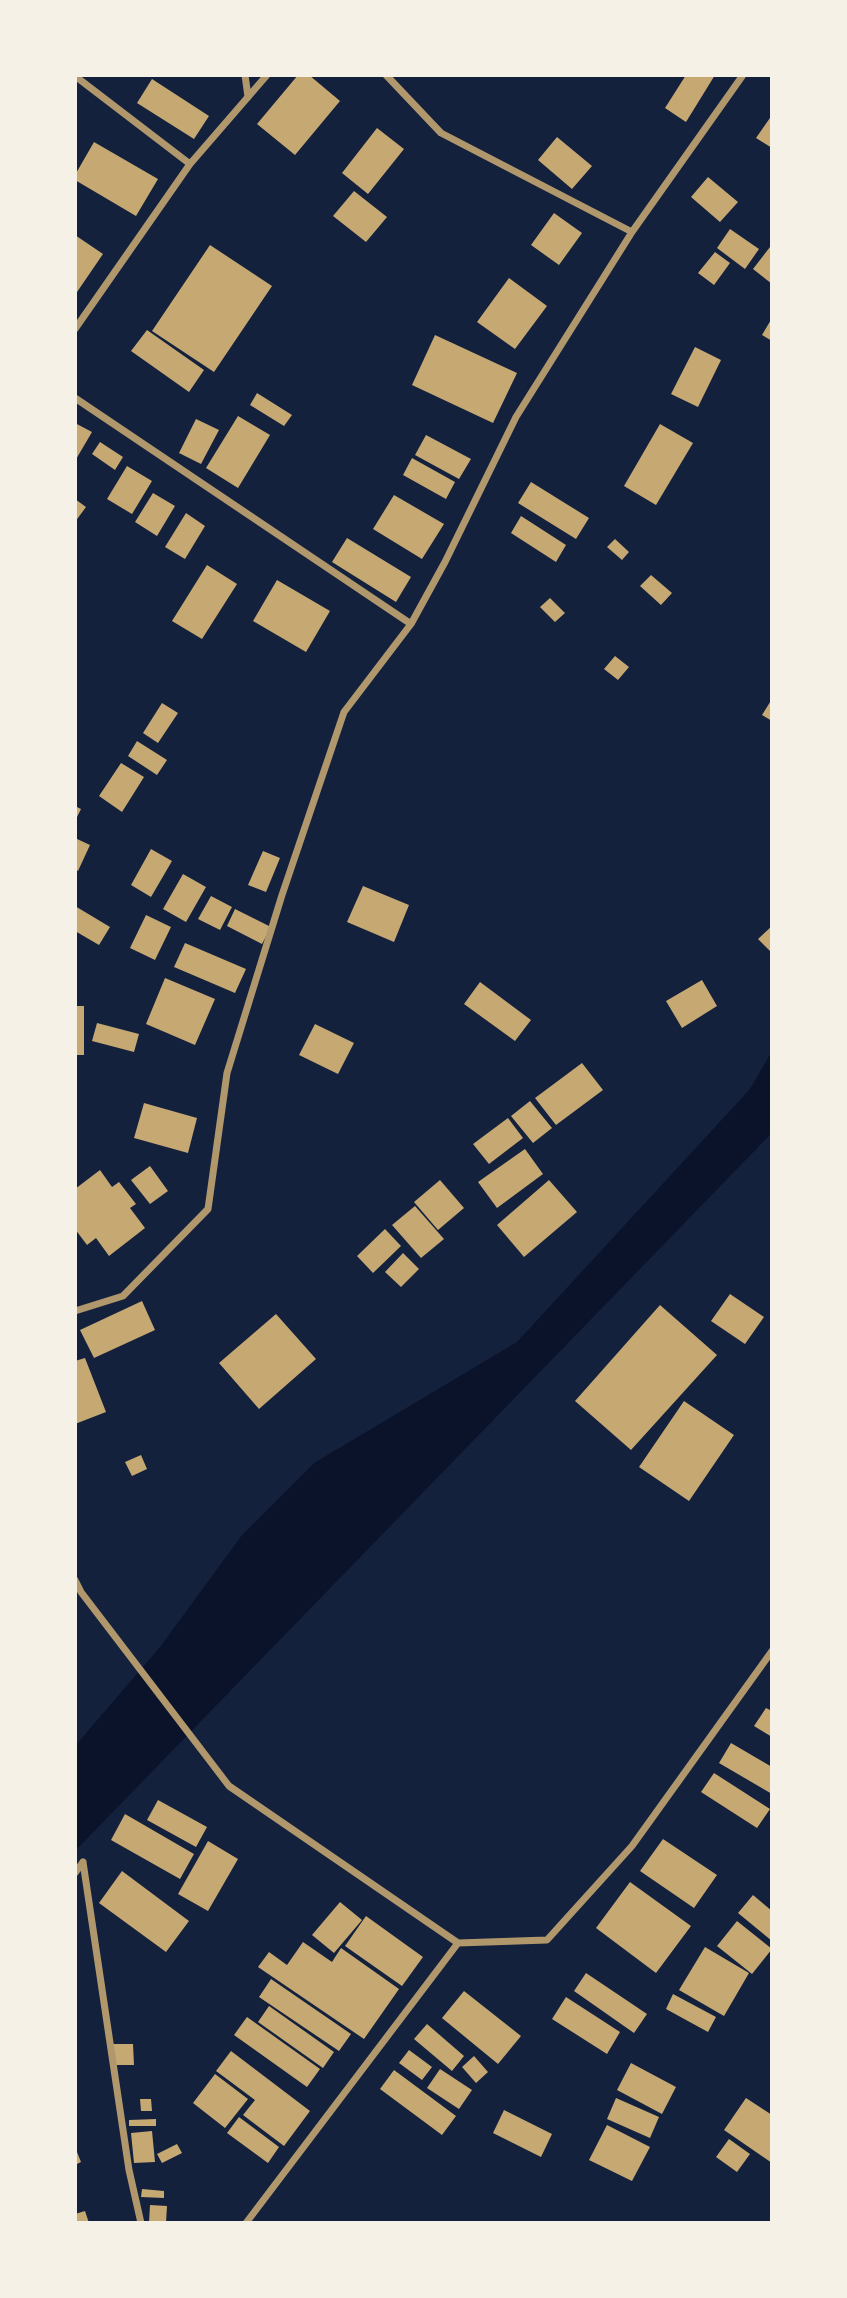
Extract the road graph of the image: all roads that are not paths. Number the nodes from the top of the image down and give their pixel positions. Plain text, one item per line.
1 (245, 75) edge
2 (267, 75) edge
3 (386, 75) edge
4 (743, 75) edge
5 (75, 76) edge
6 (248, 97) junction
7 (190, 164) junction
8 (632, 232) junction
9 (75, 328) edge
10 (75, 398) edge
11 (411, 624) junction
12 (75, 1311) edge
13 (75, 1580) edge
14 (772, 1651) edge
15 (75, 1873) edge
16 (458, 1943) junction
17 (141, 2223) edge
18 (246, 2223) edge

1 - 6 street
2 - 6 street
3 - 8 street
4 - 8 street
5 - 7 street
6 - 7 street
7 - 9 street
8 - 11 street
10 - 11 street
11 - 12 street
13 - 16 street
14 - 16 street
15 - 17 street
16 - 18 street

